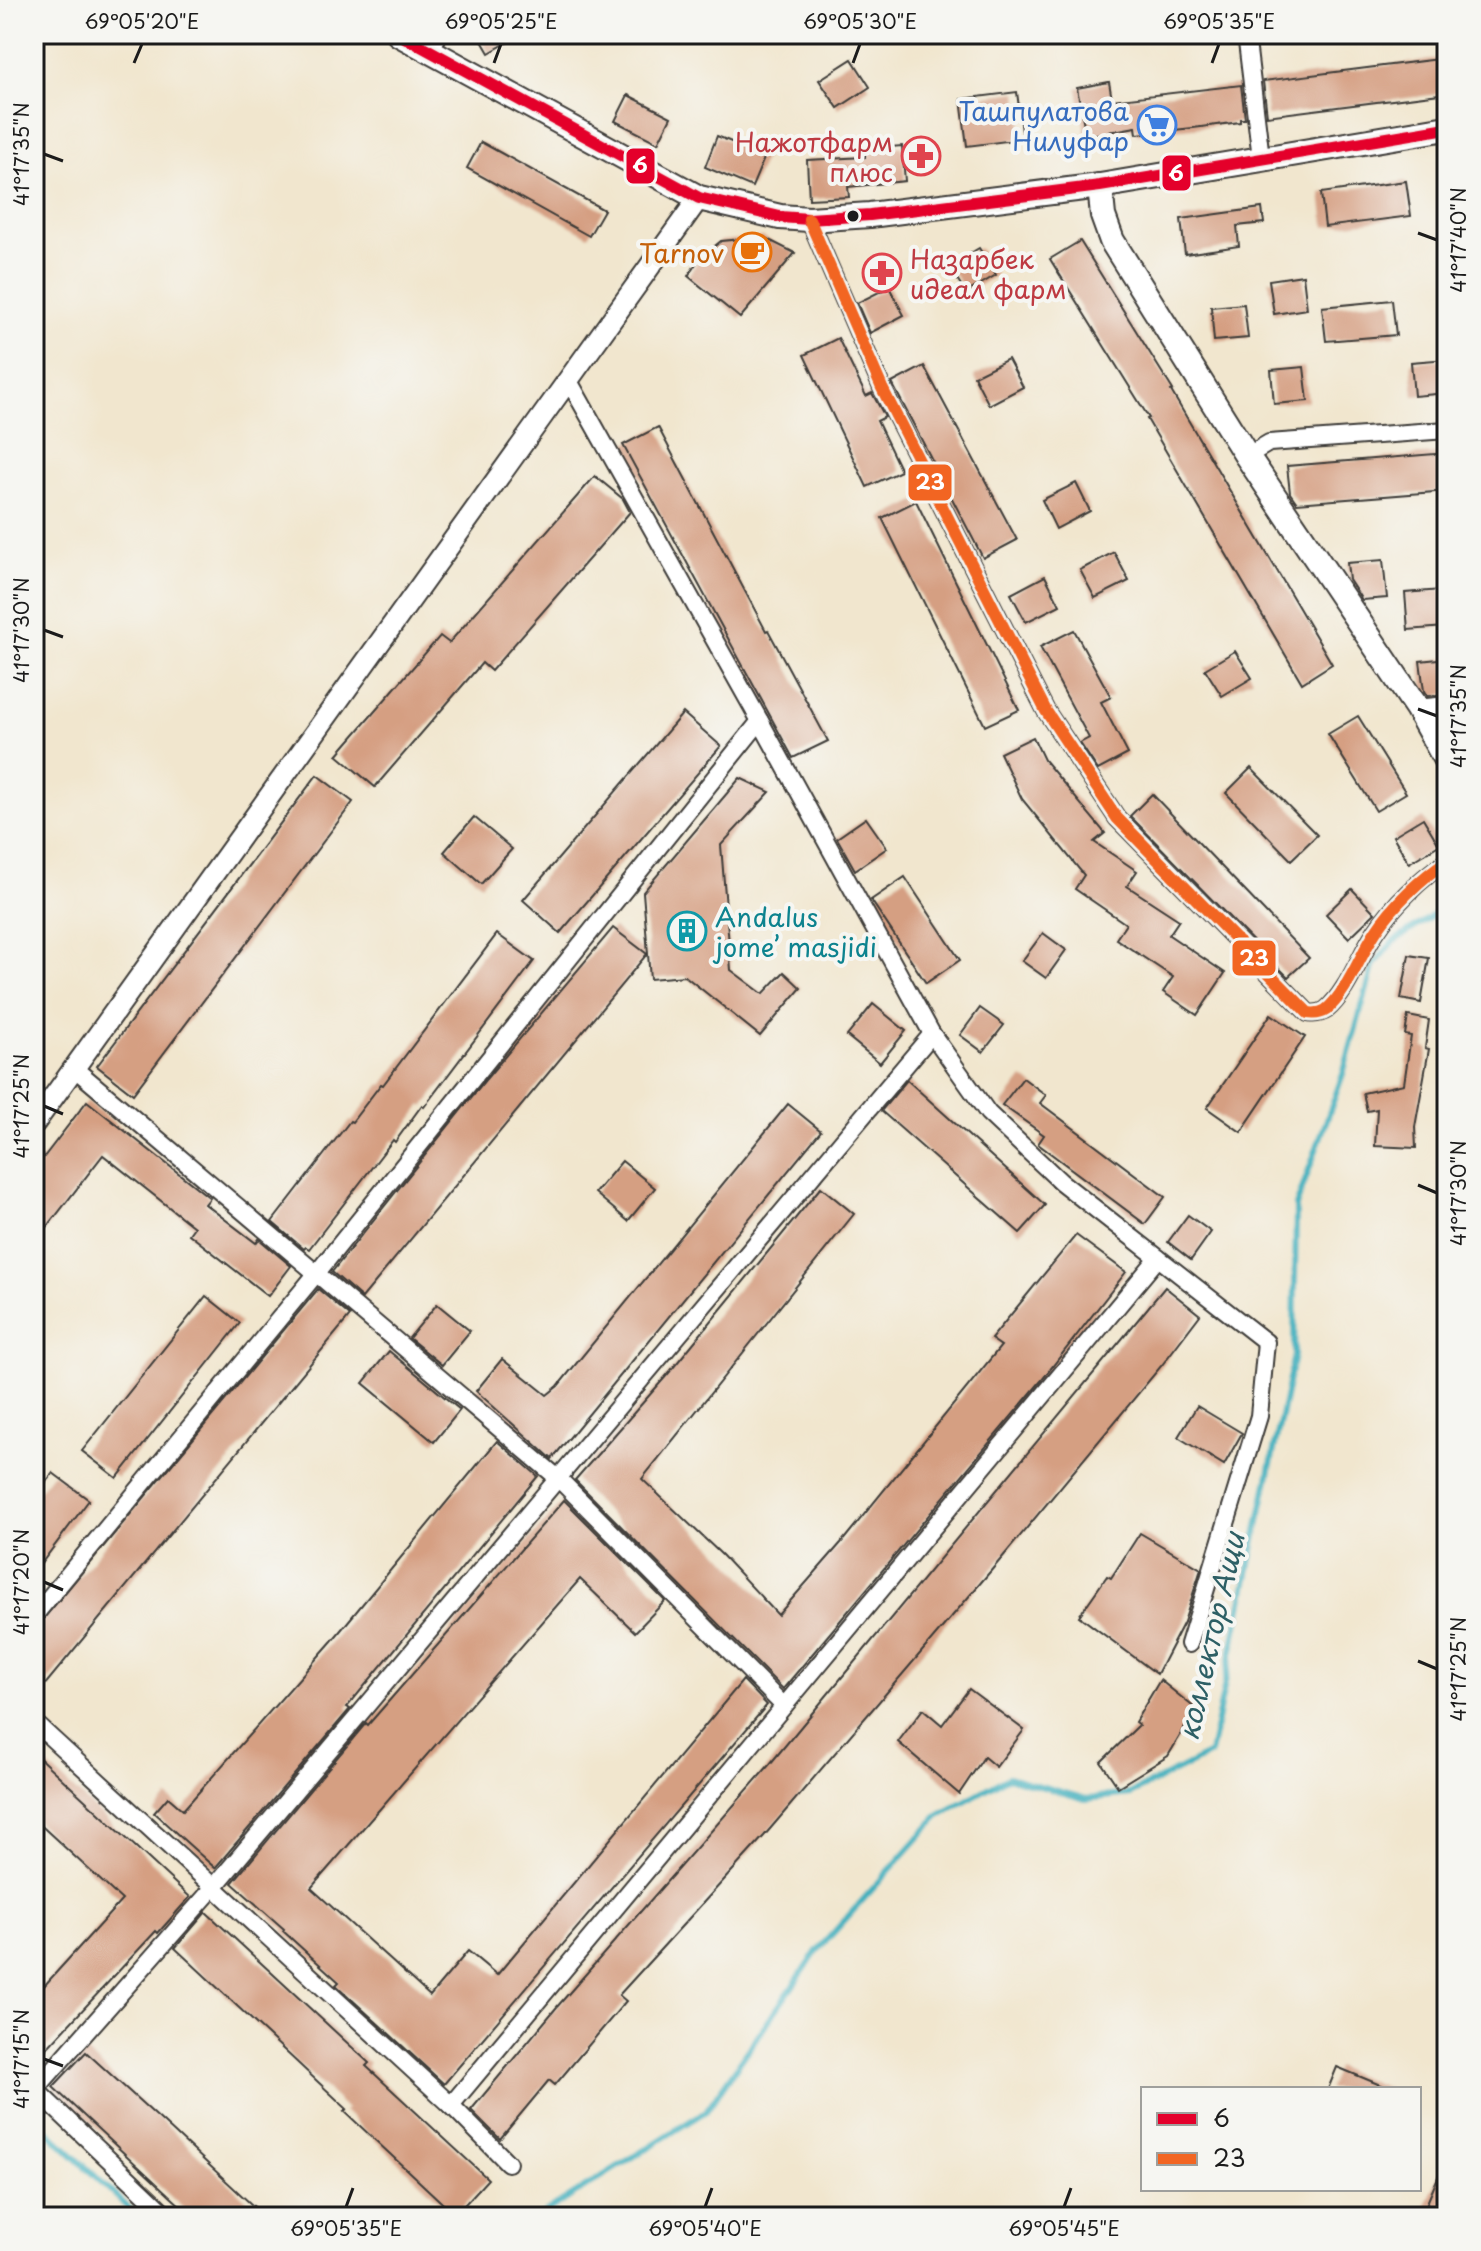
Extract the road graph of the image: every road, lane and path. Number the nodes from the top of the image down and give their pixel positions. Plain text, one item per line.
1 (399, 34) edge
2 (1246, 34) edge
3 (435, 42) edge
4 (1447, 128) edge
5 (1261, 158) junction
6 (1100, 186) junction
7 (699, 198) junction
8 (809, 219) junction
9 (569, 381) junction
10 (1447, 430) edge
11 (1247, 456) junction
12 (1447, 705) edge
13 (1417, 708) junction
14 (760, 721) junction
15 (1447, 762) edge
16 (1447, 861) edge
17 (932, 1034) junction
18 (74, 1068) junction
19 (34, 1124) edge
20 (1158, 1258) junction
21 (316, 1274) junction
22 (559, 1479) junction
23 (34, 1616) edge
24 (1189, 1644) dead end
25 (784, 1706) junction
26 (34, 1722) edge
27 (214, 1887) junction
28 (35, 2088) edge
29 (451, 2105) junction
30 (508, 2163) dead end
31 (169, 2217) edge

1 - 3 main road
2 - 5 street
3 - 7 main road
4 - 5 main road
5 - 6 main road
6 - 8 main road
6 - 11 main road
7 - 8 main road
7 - 9 street
8 - 16 street
9 - 14 street
9 - 18 street
10 - 11 street
11 - 13 main road
12 - 13 street
13 - 15 main road
14 - 17 street
14 - 21 street
17 - 20 street
17 - 22 street
18 - 19 street
18 - 21 street
20 - 24 street
20 - 25 street
21 - 22 street
21 - 23 street
22 - 25 street
22 - 27 street
25 - 29 street
26 - 27 street
27 - 28 street
27 - 29 street
28 - 31 street
29 - 30 street

